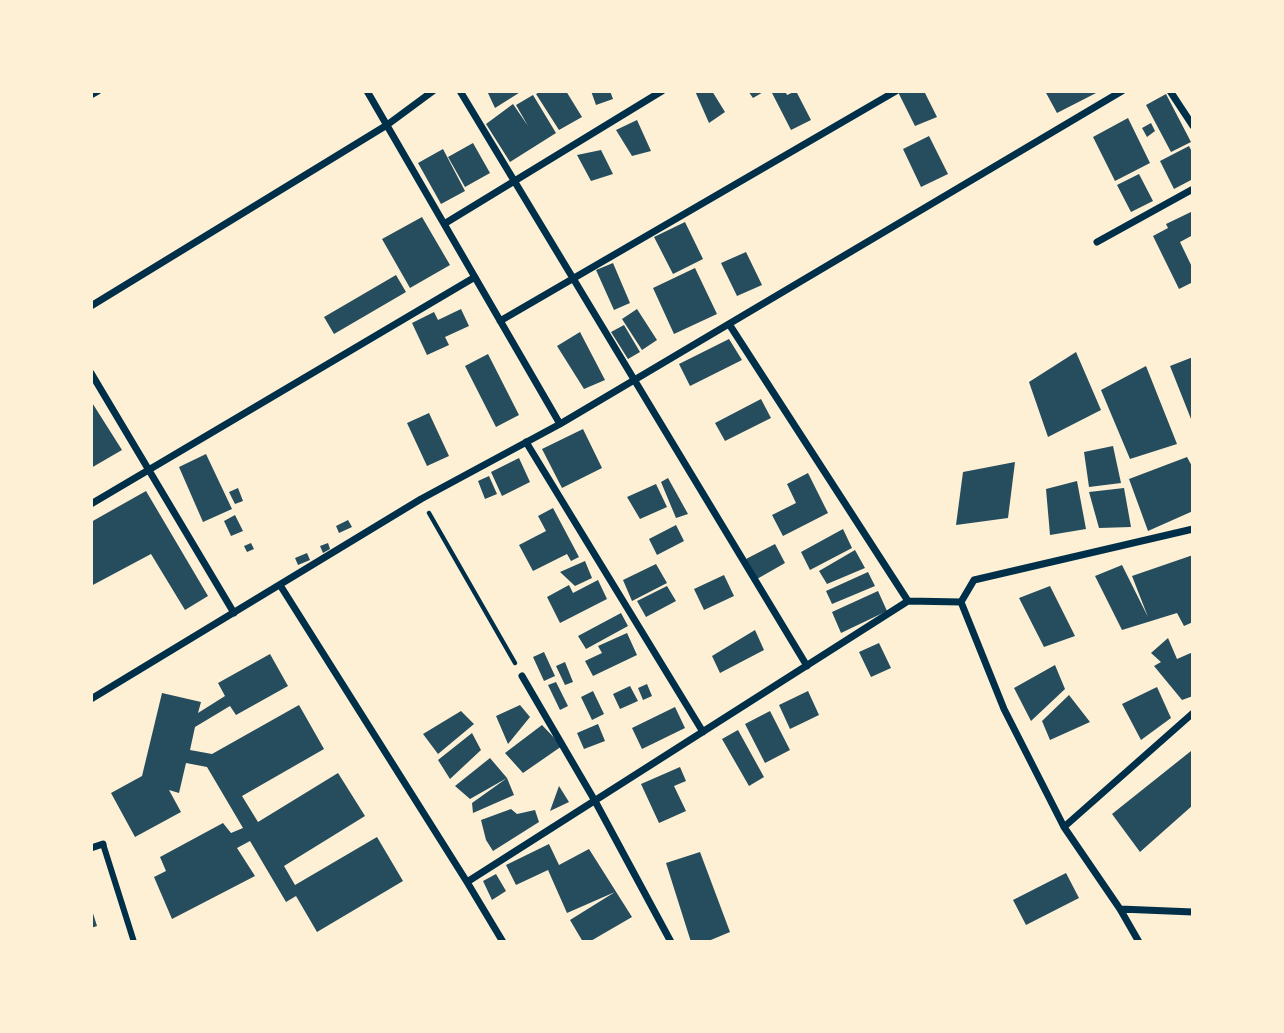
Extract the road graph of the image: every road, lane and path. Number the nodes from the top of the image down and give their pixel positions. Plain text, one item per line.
1 (98, 91) edge
2 (367, 91) edge
3 (433, 91) edge
4 (460, 91) edge
5 (662, 91) edge
6 (896, 91) edge
7 (1122, 91) edge
8 (1170, 91) edge
9 (91, 95) edge
10 (387, 125) junction
11 (1193, 126) edge
12 (514, 182) junction
13 (1193, 188) edge
14 (444, 224) junction
15 (1097, 242) dead end
16 (475, 277) junction
17 (574, 278) junction
18 (91, 306) edge
19 (500, 321) junction
20 (729, 324) junction
21 (91, 373) edge
22 (635, 378) junction
23 (560, 424) junction
24 (526, 442) junction
25 (149, 471) junction
26 (421, 499) junction
27 (91, 504) edge
28 (1193, 529) edge
29 (280, 585) junction
30 (908, 601) junction
31 (961, 602) junction
32 (234, 613) junction
33 (807, 666) junction
34 (522, 676) joint
35 (91, 699) edge
36 (1193, 713) edge
37 (703, 732) junction
38 (595, 801) junction
39 (1064, 827) junction
40 (103, 844) joint
41 (91, 848) edge
42 (467, 882) junction
43 (1120, 909) junction
44 (1193, 912) edge
45 (134, 942) edge
46 (503, 942) edge
47 (671, 942) edge
48 (1139, 942) edge

1 - 9 street
2 - 10 street
3 - 10 street
4 - 12 street
5 - 12 street
6 - 17 street
7 - 20 street
8 - 11 street
10 - 14 street
10 - 18 street
12 - 14 street
12 - 17 street
13 - 15 street
14 - 16 street
16 - 19 street
16 - 25 street
17 - 19 street
17 - 22 street
19 - 23 street
20 - 22 street
20 - 30 street
21 - 25 street
22 - 23 street
22 - 33 street
23 - 24 street
24 - 26 street
24 - 37 street
25 - 27 street
25 - 32 street
26 - 29 street
26 - 34 path
28 - 31 street
29 - 32 street
29 - 42 street
30 - 31 street
30 - 33 street
31 - 39 street
32 - 35 street
33 - 37 street
34 - 38 street
36 - 39 street
37 - 38 street
38 - 42 street
38 - 47 street
39 - 43 street
40 - 41 street
40 - 45 street
42 - 46 street
43 - 44 street
43 - 48 street

